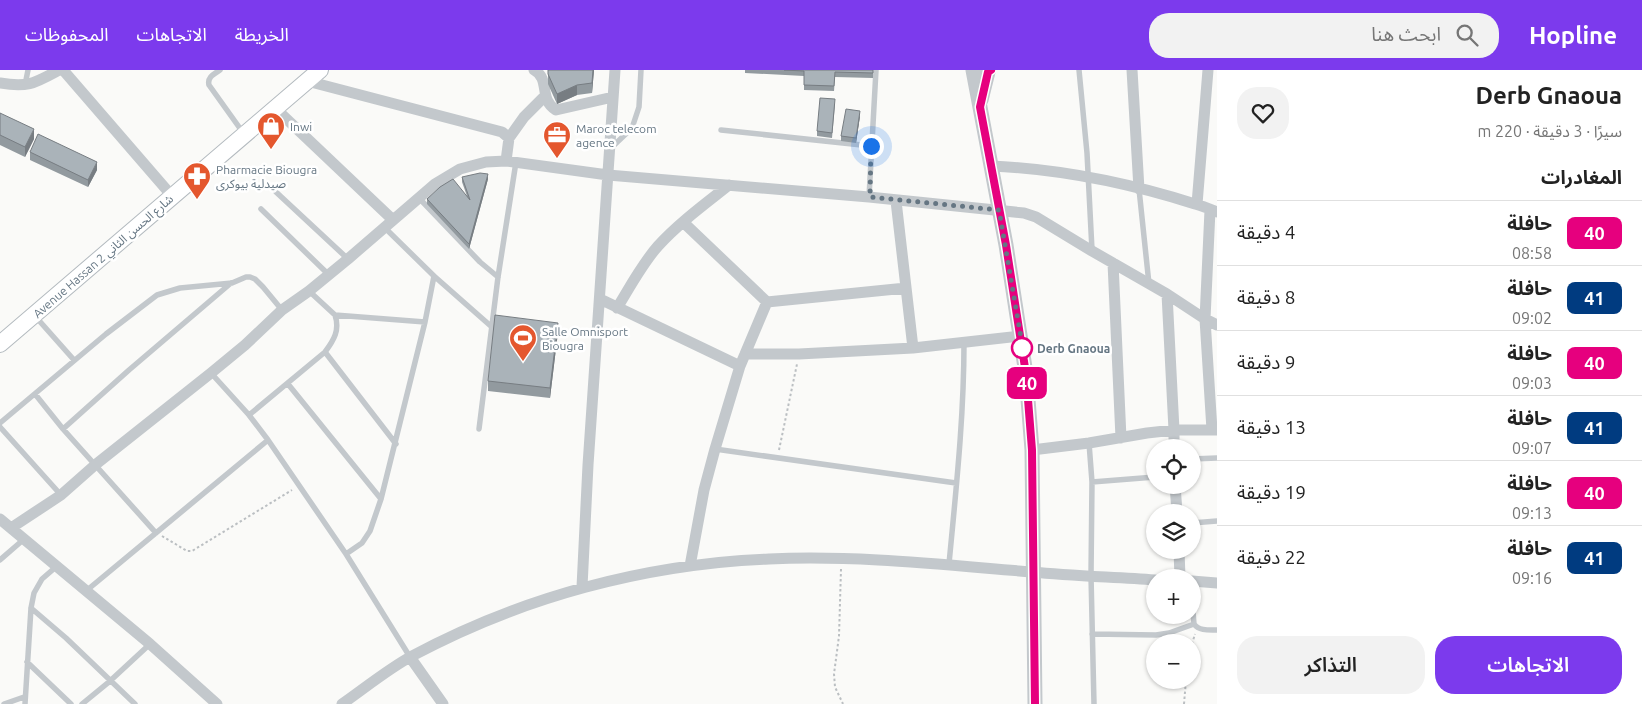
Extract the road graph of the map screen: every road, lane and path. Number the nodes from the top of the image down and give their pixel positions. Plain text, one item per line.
1 (28, 70) edge
2 (59, 70) edge
3 (63, 70) edge
4 (220, 70) edge
5 (320, 70) edge
6 (534, 70) edge
7 (615, 70) edge
8 (641, 70) edge
9 (876, 70) edge
10 (982, 70) edge
11 (1079, 70) edge
12 (1132, 70) edge
13 (1208, 70) edge
14 (307, 81) junction
15 (0, 83) edge
16 (25, 85) junction
17 (546, 96) junction
18 (613, 97) junction
19 (276, 109) junction
20 (721, 130) dead end
21 (245, 135) junction
22 (509, 138) junction
23 (871, 146) junction
24 (610, 150) junction
25 (511, 162) junction
26 (991, 166) junction
27 (608, 175) junction
28 (1088, 177) junction
29 (729, 185) junction
30 (1139, 189) junction
31 (276, 192) dead end
32 (172, 196) junction
33 (870, 197) junction
34 (418, 198) junction
35 (896, 201) junction
36 (1197, 204) junction
37 (261, 209) dead end
38 (999, 210) junction
39 (1214, 211) edge
40 (683, 222) junction
41 (389, 224) junction
42 (1092, 251) junction
43 (348, 259) junction
44 (1113, 263) junction
45 (328, 274) junction
46 (434, 276) junction
47 (498, 277) junction
48 (232, 283) junction
49 (1149, 284) junction
50 (906, 288) junction
51 (309, 291) junction
52 (1167, 294) junction
53 (600, 299) junction
54 (767, 302) junction
55 (617, 308) junction
56 (282, 310) junction
57 (335, 315) junction
58 (35, 316) junction
59 (1205, 319) junction
60 (425, 322) junction
61 (1217, 326) edge
62 (493, 328) junction
63 (1021, 336) junction
64 (964, 342) junction
65 (0, 344) edge
66 (913, 348) junction
67 (325, 352) junction
68 (746, 354) junction
69 (799, 354) junction
70 (74, 360) junction
71 (740, 366) junction
72 (211, 373) junction
73 (288, 384) junction
74 (35, 394) junction
75 (248, 414) junction
76 (0, 423) edge
77 (0, 427) edge
78 (63, 429) junction
79 (479, 429) dead end
80 (1174, 430) junction
81 (1214, 430) edge
82 (1121, 438) junction
83 (1174, 439) edge
84 (268, 440) junction
85 (1089, 443) junction
86 (396, 444) junction
87 (715, 449) junction
88 (1032, 450) junction
89 (777, 458) junction
90 (1217, 458) edge
91 (1201, 459) edge
92 (95, 465) junction
93 (1146, 478) edge
94 (1092, 482) junction
95 (956, 483) junction
96 (298, 486) junction
97 (61, 495) junction
98 (381, 499) junction
99 (0, 519) edge
100 (1217, 521) edge
101 (1201, 522) edge
102 (11, 528) junction
103 (156, 532) junction
104 (23, 540) junction
105 (346, 554) junction
106 (841, 559) junction
107 (0, 560) edge
108 (949, 564) junction
109 (56, 566) junction
110 (690, 566) junction
111 (1034, 572) junction
112 (1091, 576) junction
113 (1146, 579) edge
114 (1201, 582) edge
115 (1217, 583) edge
116 (582, 587) junction
117 (86, 592) junction
118 (30, 608) junction
119 (1195, 626) junction
120 (1217, 630) edge
121 (1092, 634) junction
122 (1194, 634) edge
123 (150, 644) junction
124 (410, 657) junction
125 (27, 662) junction
126 (110, 681) junction
127 (1185, 689) edge
128 (24, 697) junction
129 (4, 704) edge
130 (25, 704) edge
131 (72, 704) edge
132 (82, 704) edge
133 (135, 704) edge
134 (217, 704) edge
135 (342, 704) edge
136 (443, 704) edge
137 (843, 704) edge
138 (1035, 704) edge
139 (1094, 704) edge
140 (1184, 704) edge

1 - 16 lane
2 - 16 street
3 - 32 street
4 - 21 lane
5 - 14 main road, Avenue Hassan 2 شارع الحسن الثاني
6 - 17 street
7 - 18 street
8 - 24 lane
9 - 23 lane
10 - 26 street
11 - 28 lane
12 - 30 street
13 - 36 street
14 - 19 main road, Avenue Hassan 2 شارع الحسن الثاني
14 - 22 street
15 - 16 street
17 - 18 street
17 - 22 street
18 - 24 street
19 - 21 main road, Avenue Hassan 2 شارع الحسن الثاني
19 - 41 street
20 - 23 lane
21 - 32 main road, Avenue Hassan 2 شارع الحسن الثاني
22 - 25 street
23 - 33 lane
24 - 27 street
25 - 27 street
25 - 34 street
25 - 47 lane
26 - 28 street
26 - 38 street
27 - 29 street
27 - 53 street
28 - 30 street
28 - 42 lane
29 - 33 street
29 - 40 street
30 - 36 street
30 - 49 lane
31 - 43 lane
32 - 58 main road, Avenue Hassan 2 شارع الحسن الثاني
33 - 35 street
34 - 41 street
34 - 47 lane
35 - 38 street
35 - 50 street
36 - 39 street
37 - 45 lane
38 - 42 street
38 - 63 street
39 - 59 street
40 - 54 street
40 - 55 street
41 - 43 street
41 - 46 lane
42 - 44 street
43 - 45 street
44 - 49 street
44 - 82 street
45 - 51 street
46 - 60 lane
46 - 62 lane
47 - 62 lane
48 - 56 lane
48 - 70 lane
48 - 78 lane
49 - 52 street
50 - 54 street
50 - 66 street
51 - 56 street
51 - 57 lane
52 - 59 street
52 - 80 street
53 - 55 street
53 - 116 street
54 - 68 street
55 - 71 street
56 - 72 street
57 - 60 lane
57 - 67 lane
58 - 65 main road, Avenue Hassan 2 شارع الحسن الثاني
58 - 70 lane
59 - 61 street
59 - 81 street
60 - 86 lane
62 - 79 lane
63 - 64 street
63 - 88 street
64 - 66 street
64 - 95 lane
66 - 69 street
67 - 73 lane
67 - 86 lane
68 - 69 street
68 - 71 street
69 - 89 path
70 - 74 lane
71 - 87 street
72 - 75 lane
72 - 92 street
73 - 75 lane
73 - 98 lane
74 - 76 lane
74 - 78 lane
75 - 84 lane
77 - 97 lane
78 - 92 lane
80 - 81 street
80 - 82 street
80 - 83 street
82 - 85 street
84 - 96 lane
84 - 103 lane
85 - 88 street
85 - 94 lane
86 - 98 lane
87 - 89 lane
87 - 110 street
88 - 111 street
89 - 95 lane
90 - 91 lane
92 - 97 street
92 - 103 lane
93 - 94 lane
94 - 112 lane
95 - 108 lane
96 - 103 path
96 - 105 lane
97 - 102 street
98 - 105 lane
99 - 102 street
100 - 101 lane
102 - 104 street
103 - 117 lane
104 - 107 lane
104 - 109 street
105 - 124 lane
106 - 108 street
106 - 110 street
106 - 137 path
108 - 111 street
109 - 117 street
109 - 118 lane
110 - 116 street
111 - 112 street
111 - 138 street
112 - 113 street
112 - 121 lane
114 - 115 street
116 - 124 street
117 - 123 street
118 - 125 lane
118 - 126 lane
119 - 120 lane
119 - 121 lane
119 - 122 path
121 - 139 lane
123 - 126 lane
123 - 134 street
124 - 135 street
124 - 136 street
125 - 128 lane
125 - 131 lane
126 - 132 lane
126 - 133 lane
127 - 140 path
128 - 129 lane
128 - 130 lane

